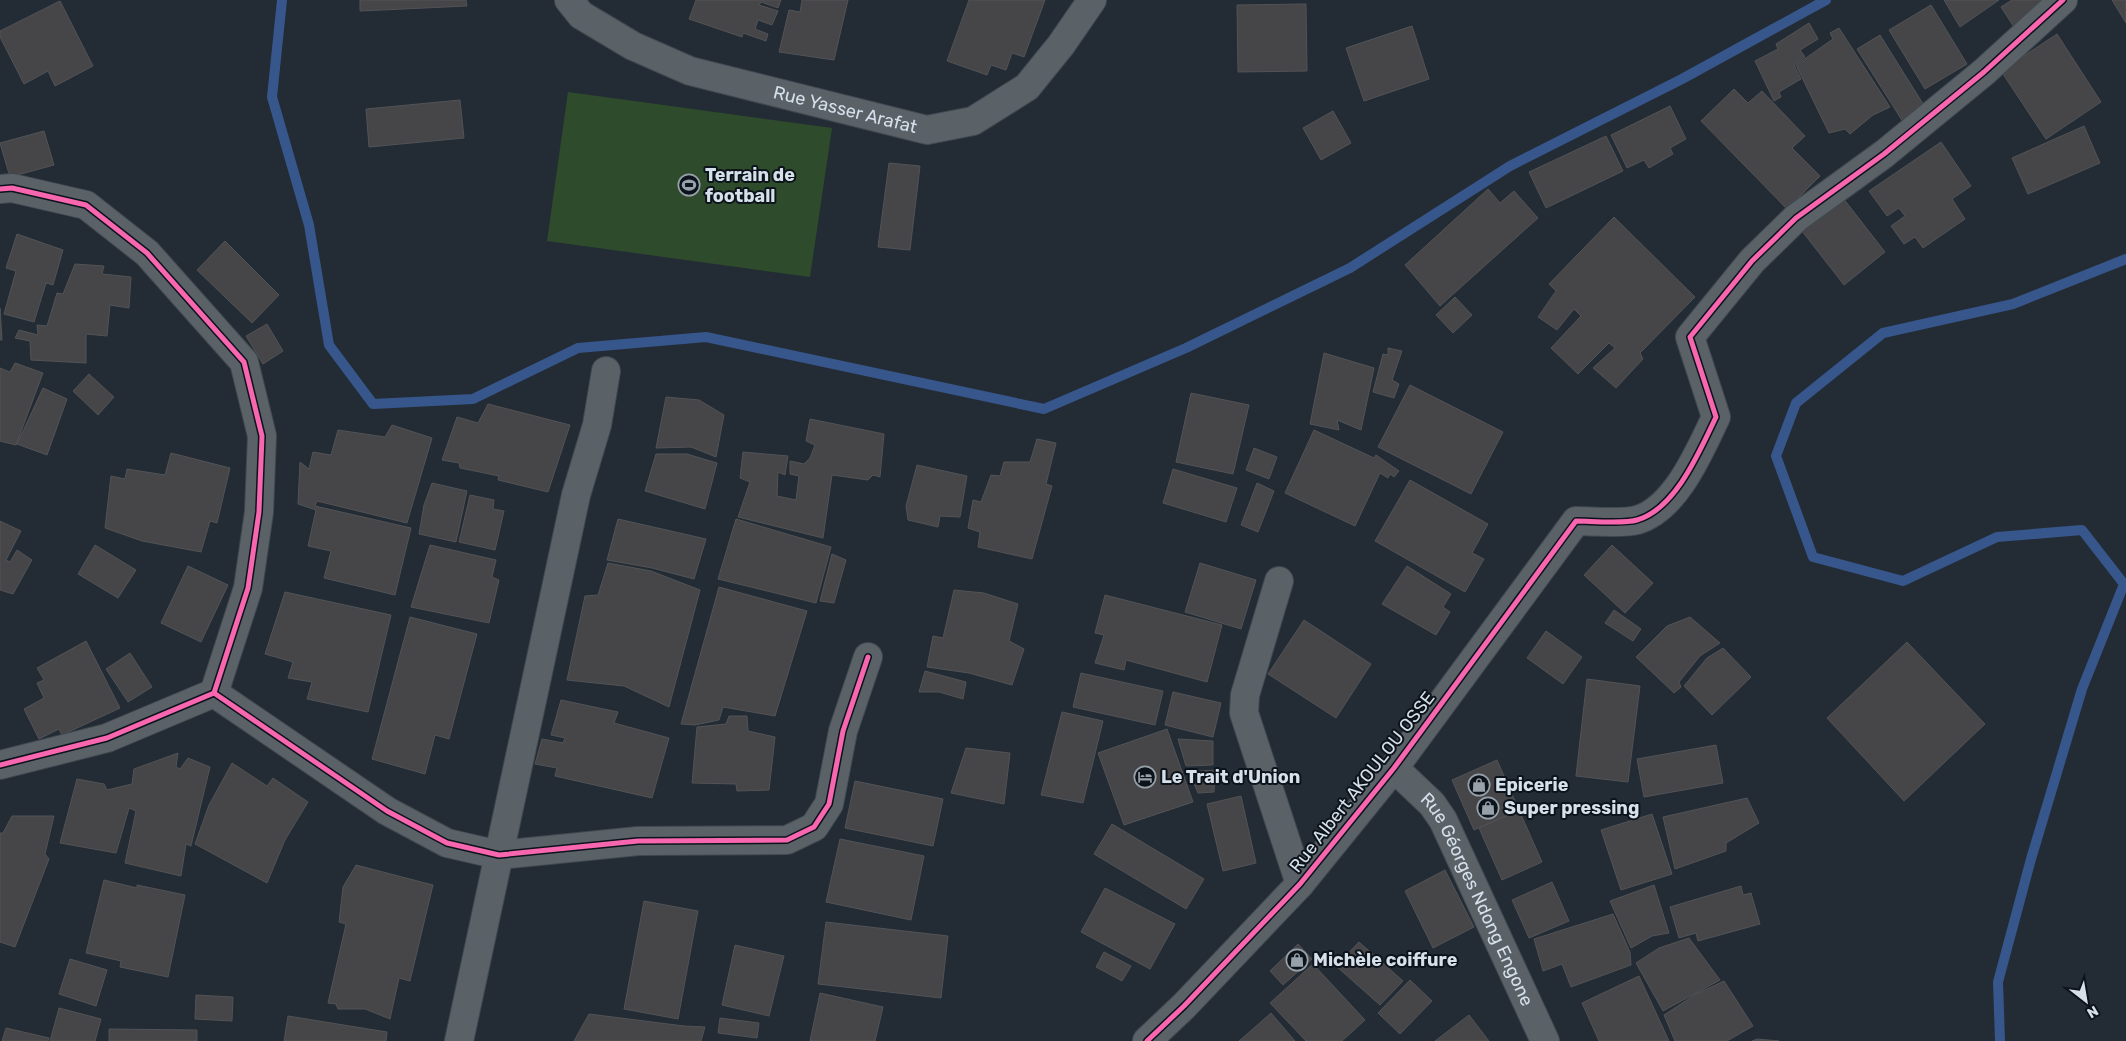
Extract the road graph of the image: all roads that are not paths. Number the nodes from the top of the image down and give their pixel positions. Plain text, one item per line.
1 (569, 0) edge
2 (1092, 0) edge
3 (2063, 0) edge
4 (0, 189) edge
5 (606, 371) dead end
6 (1280, 581) dead end
7 (868, 657) dead end
8 (214, 693) junction
9 (0, 765) edge
10 (1394, 768) junction
11 (499, 855) junction
12 (1300, 884) junction
13 (459, 1041) edge
14 (1147, 1041) edge
15 (1545, 1041) edge

1 - 2 street, Rue Yasser Arafat
3 - 10 street, Rue Albert AKOULOU OSSE
4 - 8 street
5 - 11 street
6 - 12 street
7 - 11 street
8 - 9 street
8 - 11 street
10 - 12 street, Rue Albert AKOULOU OSSE
10 - 15 street, Rue Géorges Ndong Engone
11 - 13 street
12 - 14 street, Rue Albert AKOULOU OSSE

